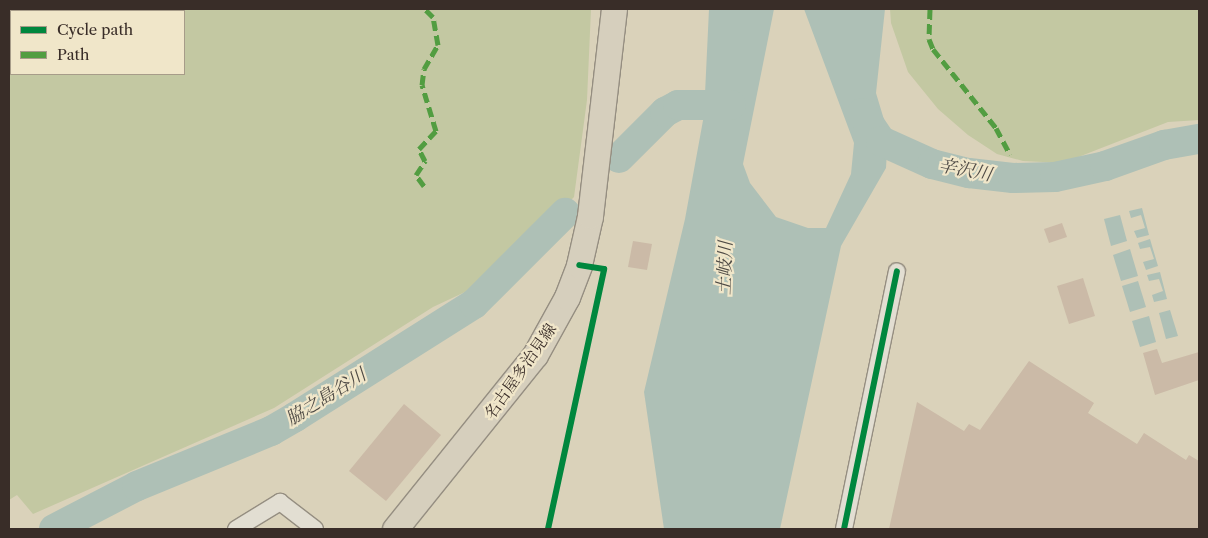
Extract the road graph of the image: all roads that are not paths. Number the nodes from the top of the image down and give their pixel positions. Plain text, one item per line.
1 (614, 9) edge
2 (897, 272) dead end
3 (280, 502) junction
4 (236, 529) edge
5 (257, 529) edge
6 (315, 529) edge
7 (396, 529) edge
8 (844, 529) edge

1 - 7 main road, 名古屋多治見線
2 - 8 street
3 - 4 street
3 - 5 street
3 - 6 street

